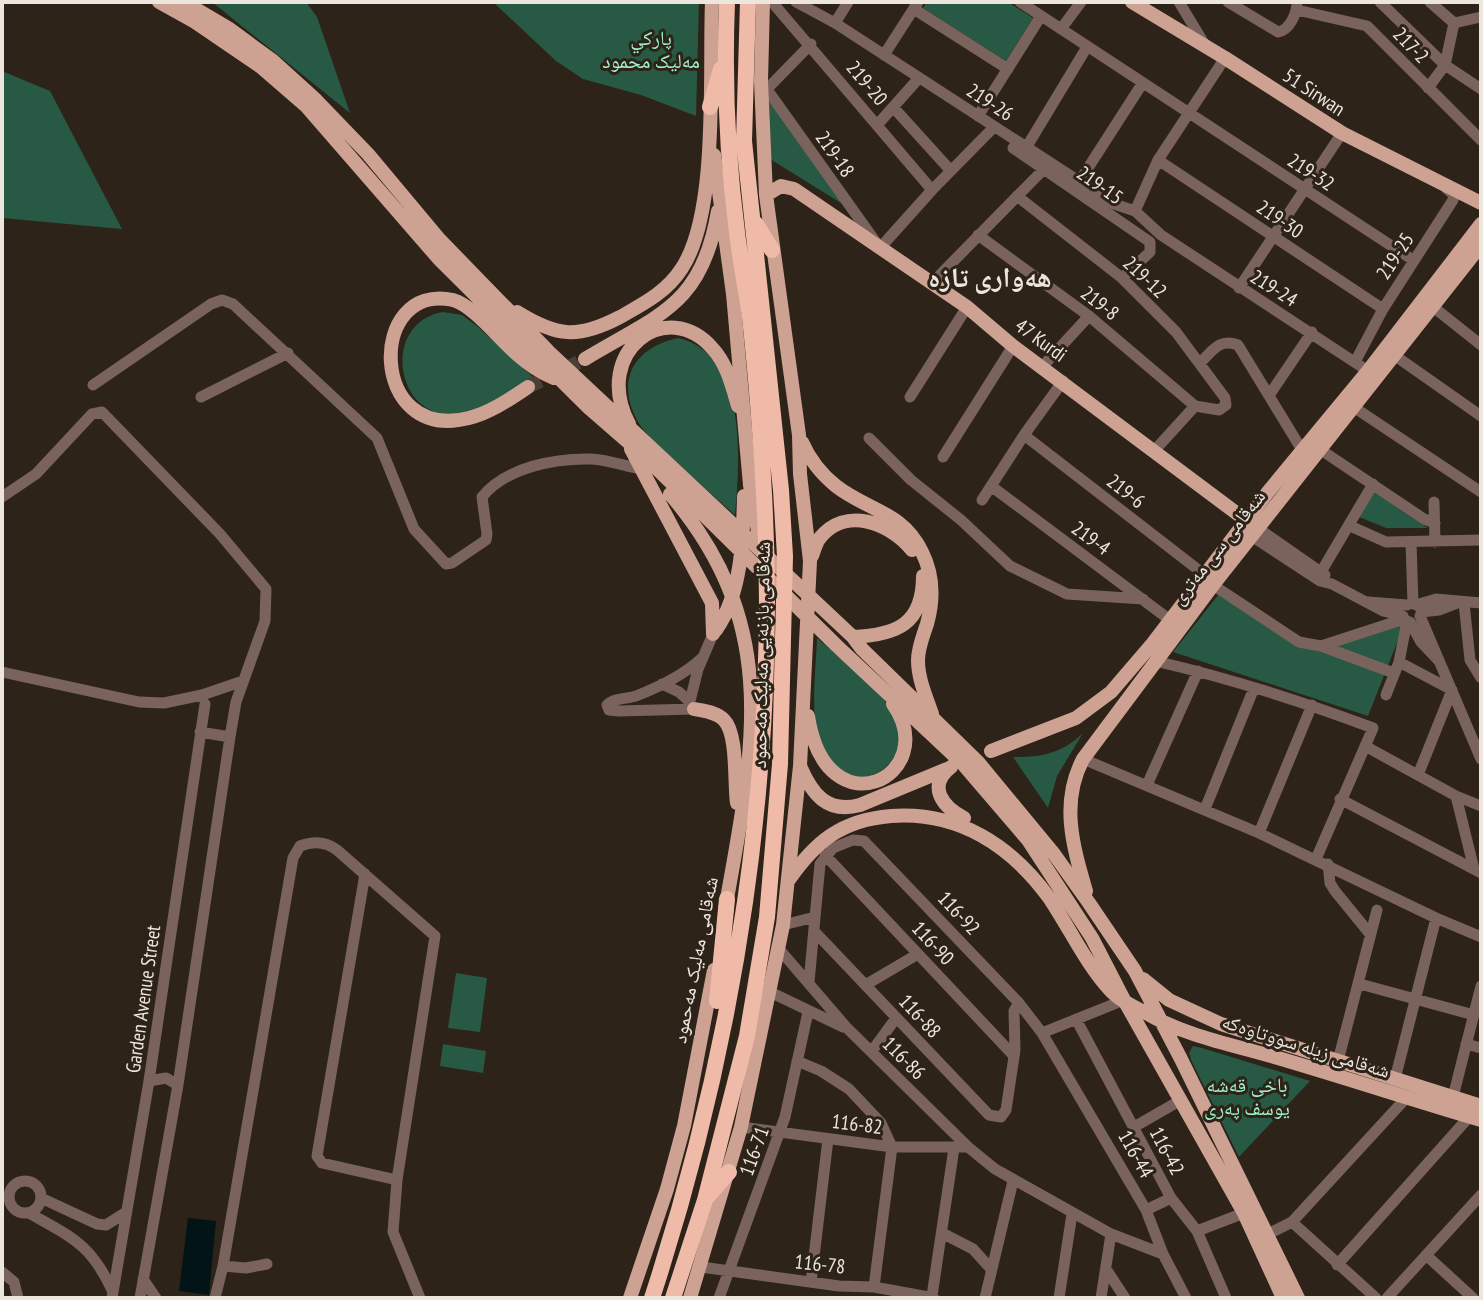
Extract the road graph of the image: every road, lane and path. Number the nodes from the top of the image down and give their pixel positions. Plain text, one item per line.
1 (159, 2) edge
2 (184, 2) edge
3 (712, 2) edge
4 (727, 2) edge
5 (748, 2) edge
6 (763, 2) edge
7 (772, 2) edge
8 (796, 2) edge
9 (848, 2) edge
10 (1020, 2) edge
11 (1081, 2) edge
12 (1132, 2) edge
13 (1179, 2) edge
14 (1228, 2) edge
15 (1380, 2) edge
16 (1430, 2) edge
17 (916, 5) edge
18 (1297, 6) edge
19 (1041, 16) junction
20 (1481, 17) edge
21 (761, 22) junction
22 (835, 23) junction
23 (1454, 23) junction
24 (1061, 29) junction
25 (811, 44) junction
26 (1205, 45) junction
27 (1087, 47) junction
28 (746, 54) junction
29 (884, 55) junction
30 (725, 56) junction
31 (1225, 58) junction
32 (1445, 65) junction
33 (1008, 69) junction
34 (919, 78) junction
35 (1142, 84) junction
36 (764, 85) junction
37 (1428, 88) junction
38 (1481, 89) edge
39 (710, 107) junction
40 (893, 107) junction
41 (1188, 114) junction
42 (978, 116) junction
43 (878, 124) junction
44 (992, 129) junction
45 (1342, 133) junction
46 (1481, 140) edge
47 (1026, 148) junction
48 (1158, 160) junction
49 (1044, 169) junction
50 (951, 171) junction
51 (1432, 179) junction
52 (1079, 182) junction
53 (1304, 189) junction
54 (932, 190) junction
55 (766, 195) junction
56 (1017, 196) junction
57 (720, 199) junction
58 (1481, 203) edge
59 (1135, 211) junction
60 (751, 215) junction
61 (1481, 224) edge
62 (978, 235) junction
63 (1161, 235) joint
64 (1273, 236) junction
65 (1481, 245) edge
66 (880, 248) junction
67 (772, 250) junction
68 (444, 254) junction
69 (1413, 260) junction
70 (1475, 263) edge
71 (1122, 278) junction
72 (932, 283) junction
73 (1239, 288) junction
74 (491, 293) junction
75 (1432, 306) junction
76 (967, 307) junction
77 (1383, 309) junction
78 (1089, 316) junction
79 (1312, 332) junction
80 (1481, 345) edge
81 (1013, 346) junction
82 (288, 353) junction
83 (1394, 355) junction
84 (585, 359) tunnel mouth
85 (1201, 362) junction
86 (1362, 366) junction
87 (1042, 367) junction
88 (1063, 381) junction
89 (564, 383) junction
90 (93, 385) dead end
91 (528, 387) tunnel mouth
92 (1270, 394) junction
93 (201, 397) dead end
94 (910, 397) dead end
95 (1195, 406) junction
96 (1355, 408) junction
97 (1481, 416) edge
98 (747, 432) junction
99 (799, 435) junction
100 (1024, 435) junction
101 (630, 436) junction
102 (869, 438) dead end
103 (1302, 450) junction
104 (1321, 450) junction
105 (1154, 451) junction
106 (943, 457) dead end
107 (748, 458) junction
108 (646, 466) junction
109 (1297, 468) junction
110 (1373, 484) junction
111 (991, 486) junction
112 (1481, 492) edge
113 (2, 497) edge
114 (982, 500) dead end
115 (1434, 502) dead end
116 (1435, 523) junction
117 (1350, 526) junction
118 (1253, 529) junction
119 (732, 534) junction
120 (1481, 540) edge
121 (1411, 542) junction
122 (1435, 542) junction
123 (810, 561) junction
124 (766, 566) junction
125 (1321, 572) junction
126 (1209, 580) junction
127 (1332, 584) junction
128 (1143, 599) junction
129 (1460, 603) junction
130 (1481, 603) edge
131 (1411, 613) junction
132 (1170, 620) junction
133 (830, 627) junction
134 (713, 634) junction
135 (853, 637) junction
136 (1321, 646) junction
137 (702, 658) junction
138 (1155, 661) junction
139 (1397, 668) junction
140 (1198, 671) junction
141 (2, 672) edge
142 (1480, 674) edge
143 (243, 681) junction
144 (662, 684) junction
145 (882, 687) junction
146 (1254, 688) junction
147 (804, 689) junction
148 (1452, 690) junction
149 (1386, 695) dead end
150 (205, 704) dead end
151 (1312, 705) junction
152 (691, 707) junction
153 (1091, 709) junction
154 (933, 718) junction
155 (1103, 729) junction
156 (200, 732) junction
157 (230, 737) junction
158 (1365, 746) junction
159 (991, 751) dead end
160 (1083, 759) junction
161 (1481, 759) edge
162 (800, 766) junction
163 (1418, 775) junction
164 (1147, 785) junction
165 (1456, 796) junction
166 (1340, 799) junction
167 (1481, 806) edge
168 (1205, 809) junction
169 (741, 827) junction
170 (1259, 833) junction
171 (825, 855) junction
172 (1316, 859) junction
173 (1328, 864) junction
174 (1477, 871) edge
175 (365, 874) junction
176 (788, 882) junction
177 (727, 899) junction
178 (1089, 903) junction
179 (1073, 906) junction
180 (1377, 910) dead end
181 (815, 917) junction
182 (1436, 918) junction
183 (783, 925) junction
184 (814, 931) junction
185 (1370, 934) junction
186 (1481, 937) edge
187 (779, 949) junction
188 (918, 954) junction
189 (1135, 971) junction
190 (809, 982) junction
191 (867, 984) junction
192 (1360, 984) junction
193 (770, 992) junction
194 (1480, 993) edge
195 (1417, 999) junction
196 (1124, 1000) junction
197 (1019, 1003) junction
198 (808, 1012) junction
199 (764, 1014) junction
200 (1474, 1015) junction
201 (896, 1018) junction
202 (1076, 1019) junction
203 (1160, 1021) junction
204 (1221, 1024) junction
205 (847, 1028) junction
206 (1042, 1033) junction
207 (747, 1036) junction
208 (1206, 1036) junction
209 (1466, 1044) junction
210 (1481, 1048) edge
211 (872, 1051) junction
212 (1155, 1054) junction
213 (1014, 1056) junction
214 (1181, 1059) junction
215 (797, 1061) junction
216 (1314, 1061) junction
217 (1338, 1061) junction
218 (1395, 1079) junction
219 (149, 1081) junction
220 (178, 1085) junction
221 (1407, 1097) junction
222 (1453, 1097) junction
223 (1181, 1100) junction
224 (1481, 1106) edge
225 (1475, 1118) edge
226 (702, 1120) junction
227 (741, 1127) junction
228 (1134, 1127) junction
229 (779, 1133) junction
230 (828, 1139) junction
231 (892, 1147) junction
232 (968, 1147) junction
233 (954, 1148) junction
234 (729, 1172) junction
235 (397, 1180) junction
236 (1013, 1181) junction
237 (1481, 1195) edge
238 (41, 1198) junction
239 (1171, 1198) junction
240 (705, 1200) junction
241 (6, 1202) edge
242 (1146, 1210) junction
243 (29, 1213) junction
244 (125, 1213) junction
245 (1244, 1213) junction
246 (1072, 1214) junction
247 (1292, 1222) junction
248 (1197, 1231) junction
249 (942, 1233) junction
250 (1111, 1234) junction
251 (1266, 1235) junction
252 (1163, 1254) junction
253 (1426, 1255) junction
254 (267, 1264) dead end
255 (1337, 1265) junction
256 (223, 1266) junction
257 (701, 1267) junction
258 (1276, 1268) junction
259 (991, 1269) junction
260 (1106, 1269) junction
261 (2, 1272) edge
262 (729, 1272) junction
263 (143, 1278) junction
264 (811, 1282) junction
265 (1481, 1285) edge
266 (874, 1287) junction
267 (838, 1292) edge
268 (113, 1296) edge
269 (933, 1297) edge
270 (1472, 1297) edge
271 (18, 1298) edge
272 (140, 1298) edge
273 (156, 1298) edge
274 (215, 1298) edge
275 (420, 1298) edge
276 (630, 1298) edge
277 (652, 1298) edge
278 (673, 1298) edge
279 (690, 1298) edge
280 (719, 1298) edge
281 (985, 1298) edge
282 (1059, 1298) edge
283 (1101, 1298) edge
284 (1125, 1298) edge
285 (1186, 1298) edge
286 (1226, 1298) edge
287 (1283, 1298) edge
288 (1298, 1298) edge
289 (1376, 1298) edge
290 (1387, 1298) edge

1 - 68 main road
2 - 68 main road
3 - 39 main road
4 - 30 highway, شەقامی بازنەیی مەلیک مەحمود
5 - 28 highway, شەقامی بازنەیی مەلیک مەحمود
6 - 21 main road
7 - 25 street, 219-20
8 - 22 street, 219-26
9 - 22 street
10 - 19 street, 219-32
11 - 24 street
12 - 26 main road, 51 Sirwan
13 - 26 street
14 - 18 street
15 - 32 street
16 - 23 street
17 - 29 street
17 - 33 street
18 - 37 street, 217-2
19 - 24 street, 219-32
19 - 33 street
20 - 23 street
21 - 28 highway
21 - 36 main road
22 - 29 street, 219-26
23 - 32 street
24 - 27 street, 219-32
25 - 36 street
25 - 43 street, 219-20
26 - 31 main road, 51 Sirwan
27 - 35 street, 219-32
27 - 47 street
28 - 60 highway, شەقامی بازنەیی مەلیک مەحمود
29 - 34 street, 219-26
30 - 39 highway
30 - 124 highway, شەقامی بازنەیی مەلیک مەحمود
31 - 41 street
31 - 45 main road, 51 Sirwan
32 - 37 street
32 - 38 street
33 - 42 street
34 - 40 street
34 - 42 street, 219-26
35 - 41 street, 219-32
35 - 52 street
36 - 55 main road
36 - 66 street, 219-18
37 - 46 street, 217-2
39 - 57 main road
39 - 74 main road
40 - 43 street
40 - 50 street
41 - 48 street
41 - 53 street, 219-32
42 - 44 street, 219-26
43 - 54 street, 219-20
44 - 47 street, 219-26
44 - 49 street, 219-15
44 - 50 street
45 - 51 main road, 51 Sirwan
45 - 53 street
47 - 52 street, 219-26
48 - 59 street
48 - 64 street, 219-30
49 - 56 street
49 - 71 street, 219-15
50 - 54 street
51 - 58 main road, 51 Sirwan
51 - 69 street, 219-25
52 - 59 street, 219-26
53 - 64 street
53 - 69 street, 219-32
54 - 66 street
55 - 66 main road, 47 Kurdi
55 - 67 main road
56 - 62 street
56 - 71 street, 219-12
57 - 84 main road
57 - 98 main road
59 - 63 street, 219-26
60 - 67 highway
60 - 207 highway, شەقامی بازنەیی مەلیک مەحمود
61 - 86 main road, شەقامی سی مەتری
62 - 72 street
62 - 78 street, 219-8
63 - 73 street, 219-24
64 - 73 street
64 - 77 street, 219-30
65 - 70 main road, شەقامی سی مەتری
66 - 72 main road, 47 Kurdi
67 - 99 main road
68 - 74 main road
68 - 89 main road
69 - 77 street, 219-25
70 - 75 main road, شەقامی سی مەتری
71 - 85 street, 219-12
72 - 76 main road, 47 Kurdi
73 - 79 street, 219-24
74 - 101 main road
75 - 80 street
75 - 83 main road, شەقامی سی مەتری
76 - 81 main road, 47 Kurdi
76 - 94 street
77 - 86 street, 219-25
78 - 87 street
78 - 95 street, 219-8
79 - 86 street, 219-24
79 - 92 street
81 - 87 main road, 47 Kurdi
81 - 106 street
82 - 90 street
82 - 93 street
82 - 108 street
83 - 96 main road, شەقامی سی مەتری
83 - 97 street
85 - 92 street
85 - 95 street, 219-12
86 - 103 main road, شەقامی سی مەتری
87 - 88 main road, 47 Kurdi
88 - 100 street
88 - 105 main road, 47 Kurdi
89 - 91 main road
89 - 101 main road
92 - 103 street
95 - 105 street
96 - 104 main road, شەقامی سی مەتری
96 - 112 street
98 - 101 main road
98 - 107 main road
99 - 123 main road
99 - 154 main road
100 - 111 street
100 - 126 street, 219-6
101 - 108 main road
101 - 119 main road
102 - 128 street
103 - 109 main road, شەقامی سی مەتری
104 - 109 main road, شەقامی سی مەتری
104 - 110 street
105 - 118 main road, 47 Kurdi
107 - 124 main road
107 - 134 main road
108 - 119 main road
108 - 134 main road
108 - 169 main road, شەقامی مەلیک مەحمود
109 - 118 main road, شەقامی سی مەتری
110 - 116 street
110 - 117 street
111 - 114 street
111 - 128 street, 219-4
113 - 143 street
115 - 116 street
116 - 122 street
117 - 121 street
117 - 125 street
118 - 125 street
118 - 126 main road, شەقامی سی مەتری
118 - 127 street
119 - 133 main road
120 - 122 street
121 - 122 street
121 - 131 street
123 - 135 main road
123 - 147 main road
124 - 226 highway, شەقامی بازنەیی مەلیک مەحمود
125 - 127 street
126 - 132 main road, شەقامی سی مەتری
126 - 136 street, 219-6
126 - 138 main road, شەقامی سی مەتری
127 - 131 street
128 - 132 street, 219-4
129 - 130 street
129 - 131 street
129 - 142 street
131 - 136 street
131 - 139 street
131 - 148 street
132 - 153 main road, شەقامی سی مەتری
133 - 135 main road
133 - 145 main road
134 - 137 street
135 - 154 main road
136 - 139 street, 219-6
137 - 144 street
137 - 152 street
138 - 140 street
138 - 155 main road, شەقامی سی مەتری
139 - 148 street, 219-6
139 - 149 street
140 - 146 street
140 - 164 street
141 - 143 street
143 - 157 street
144 - 152 street
144 - 152 street
145 - 147 main road
145 - 179 main road
146 - 151 street
146 - 168 street
147 - 162 main road
148 - 161 street
148 - 163 street
150 - 156 street, Garden Avenue Street
151 - 158 street
151 - 170 street
152 - 169 main road
153 - 155 main road
153 - 159 main road, شەقامی سی مەتری
154 - 178 main road
155 - 160 main road, شەقامی سی مەتری
156 - 157 street
156 - 219 street, Garden Avenue Street
157 - 220 street
158 - 163 street
158 - 166 street
160 - 164 street
160 - 178 main road, شەقامی سی مەتری
162 - 176 main road
162 - 179 main road
163 - 165 street
164 - 168 street
165 - 167 street
165 - 174 street
166 - 172 street
166 - 174 street
168 - 170 street
169 - 177 main road, شەقامی مەلیک مەحمود
170 - 172 street
171 - 181 street
171 - 188 street, 116-90
171 - 197 street, 116-92
172 - 173 street
173 - 182 street
173 - 185 street
175 - 235 street
175 - 235 street
175 - 256 street
176 - 183 main road
176 - 196 main road
177 - 226 highway
177 - 276 main road, شەقامی مەلیک مەحمود
178 - 189 main road
179 - 196 main road
180 - 185 street
181 - 183 street
181 - 184 street
182 - 186 street
182 - 195 street
183 - 187 main road
184 - 190 street
184 - 191 street, 116-88
185 - 192 street
187 - 190 street, 116-86
187 - 193 main road
188 - 191 street
188 - 213 street, 116-90
189 - 203 main road
189 - 204 main road, شەقامی زیلە سووتاوەکە
190 - 205 street, 116-86
191 - 201 street, 116-88
192 - 195 street
192 - 217 street
193 - 198 street
193 - 199 main road
194 - 200 street
195 - 200 street
195 - 218 street
196 - 202 street
196 - 203 main road, شەقامی زیلە سووتاوەکە
196 - 212 main road
197 - 206 street, 116-92
197 - 213 street
198 - 205 street
198 - 215 street, 116-71
199 - 207 highway
199 - 227 main road
200 - 209 street
201 - 211 street
201 - 213 street, 116-88
202 - 206 street
202 - 228 street, 116-42
203 - 204 main road
203 - 208 main road, شەقامی زیلە سووتاوەکە
203 - 212 main road
203 - 214 main road
204 - 216 main road, شەقامی زیلە سووتاوەکە
205 - 211 street, 116-86
206 - 242 street, 116-44
207 - 240 highway, شەقامی بازنەیی مەلیک مەحمود
208 - 214 main road
208 - 216 main road, شەقامی زیلە سووتاوەکە
209 - 210 street
209 - 222 street
211 - 232 street, 116-86
212 - 223 main road
214 - 251 main road
215 - 229 street, 116-71
215 - 231 street
216 - 217 main road, شەقامی زیلە سووتاوەکە
216 - 221 main road, شەقامی زیلە سووتاوەکە
217 - 218 main road, شەقامی زیلە سووتاوەکە
218 - 222 main road, شەقامی زیلە سووتاوەکە
219 - 220 street
219 - 244 street, Garden Avenue Street
220 - 263 street
221 - 225 main road, شەقامی زیلە سووتاوەکە
221 - 247 street
222 - 224 main road, شەقامی زیلە سووتاوەکە
223 - 228 street
223 - 245 main road
225 - 255 street
226 - 277 highway, شەقامی بازنەیی مەلیک مەحمود
227 - 229 street, 116-82
227 - 234 main road
228 - 239 street, 116-42
229 - 230 street, 116-82
229 - 262 street, 116-71
230 - 231 street, 116-82
230 - 264 street
231 - 233 street, 116-82
231 - 266 street
232 - 233 street, 116-82
232 - 236 street, 116-86
233 - 249 street
234 - 240 highway
234 - 257 main road
235 - 275 street
236 - 246 street, 116-86
236 - 259 street
237 - 253 street
238 - 241 street
238 - 243 street
238 - 244 street
239 - 242 street
239 - 248 street, 116-42
240 - 278 highway, شەقامی بازنەیی مەلیک مەحمود
241 - 243 street
242 - 252 street, 116-44
243 - 268 street
244 - 268 street, Garden Avenue Street
245 - 248 street
245 - 258 main road
246 - 250 street, 116-86
246 - 282 street
247 - 251 street
247 - 255 street
248 - 286 street, 116-42
249 - 259 street
249 - 269 street
250 - 252 street, 116-86
250 - 260 street
251 - 258 main road
252 - 285 street, 116-44
253 - 270 street
253 - 290 street
254 - 256 street
255 - 289 street
256 - 274 street
257 - 262 street, 116-78
257 - 279 main road
258 - 287 main road
258 - 288 main road
259 - 281 street
260 - 283 street
260 - 284 street
261 - 271 street
262 - 264 street, 116-78
262 - 280 street, 116-71
263 - 272 street
263 - 273 street
264 - 267 street, 116-78
265 - 270 street
266 - 267 street, 116-78
266 - 269 street, 116-78

